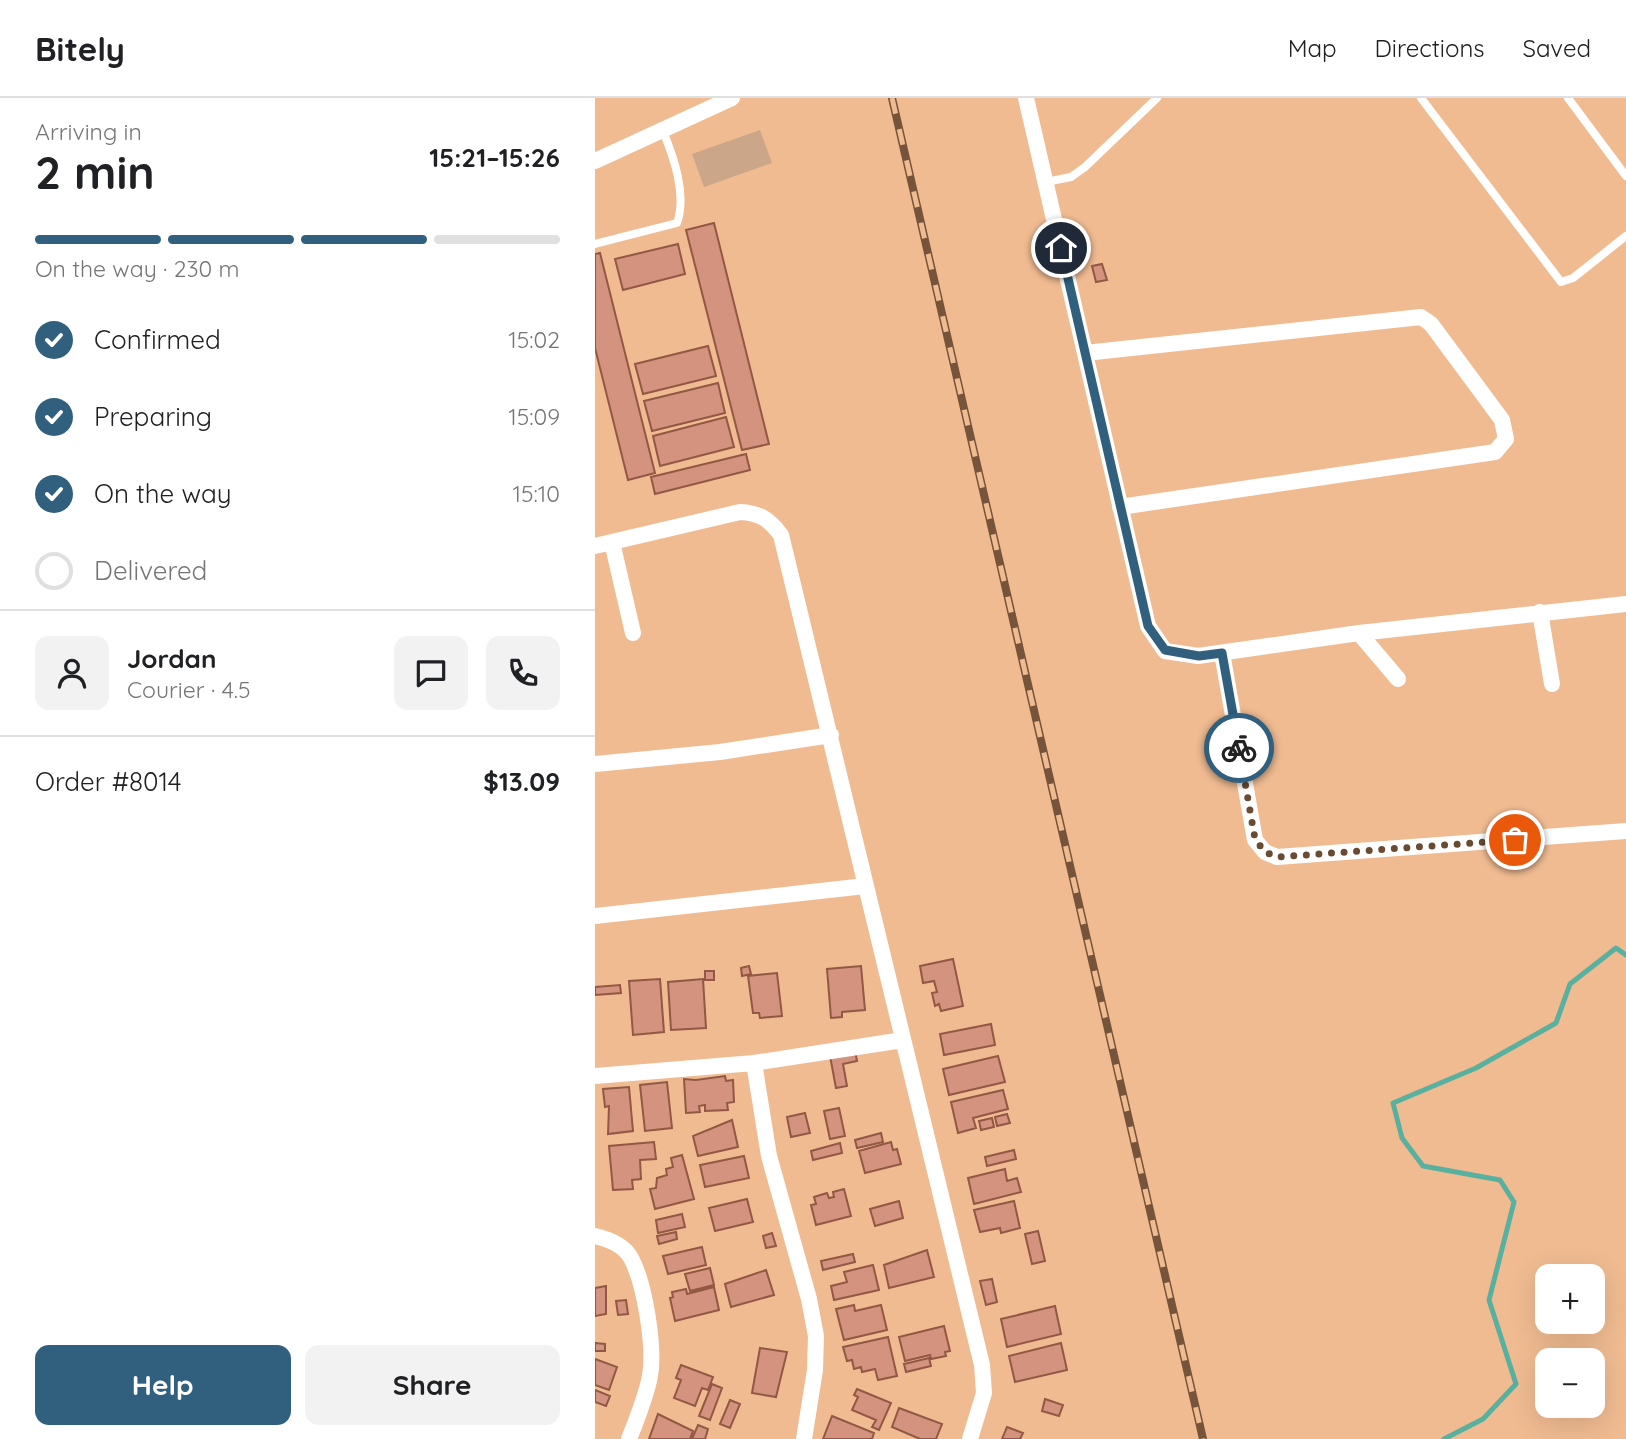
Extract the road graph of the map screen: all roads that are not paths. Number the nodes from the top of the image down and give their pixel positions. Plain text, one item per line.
1 (732, 98) edge
2 (1026, 98) edge
3 (1157, 98) edge
4 (1421, 98) edge
5 (1568, 98) edge
6 (663, 131) junction
7 (595, 161) edge
8 (1626, 176) edge
9 (1047, 182) junction
10 (1626, 236) edge
11 (595, 244) edge
12 (1084, 353) junction
13 (1120, 508) junction
14 (612, 542) junction
15 (595, 546) edge
16 (1626, 604) edge
17 (1540, 612) junction
18 (633, 634) dead end
19 (1359, 634) junction
20 (1222, 653) junction
21 (1398, 679) dead end
22 (1552, 684) dead end
23 (831, 735) junction
24 (595, 764) edge
25 (1626, 831) edge
26 (865, 886) junction
27 (595, 916) edge
28 (903, 1040) junction
29 (754, 1063) junction
30 (595, 1076) edge
31 (595, 1236) edge
32 (629, 1439) edge
33 (804, 1439) edge
34 (970, 1439) edge

1 - 6 street
2 - 9 street
3 - 9 lane
4 - 10 lane
5 - 8 lane
6 - 7 street
6 - 11 lane
9 - 12 street
12 - 13 street
12 - 13 street
13 - 20 street
14 - 15 street
14 - 18 street
14 - 23 street
16 - 17 street
17 - 19 street
17 - 22 street
19 - 20 street
19 - 21 street
20 - 25 street
23 - 24 street
23 - 26 street
26 - 27 street
26 - 28 street
28 - 29 street
28 - 34 street
29 - 30 street
29 - 33 street
31 - 32 street

